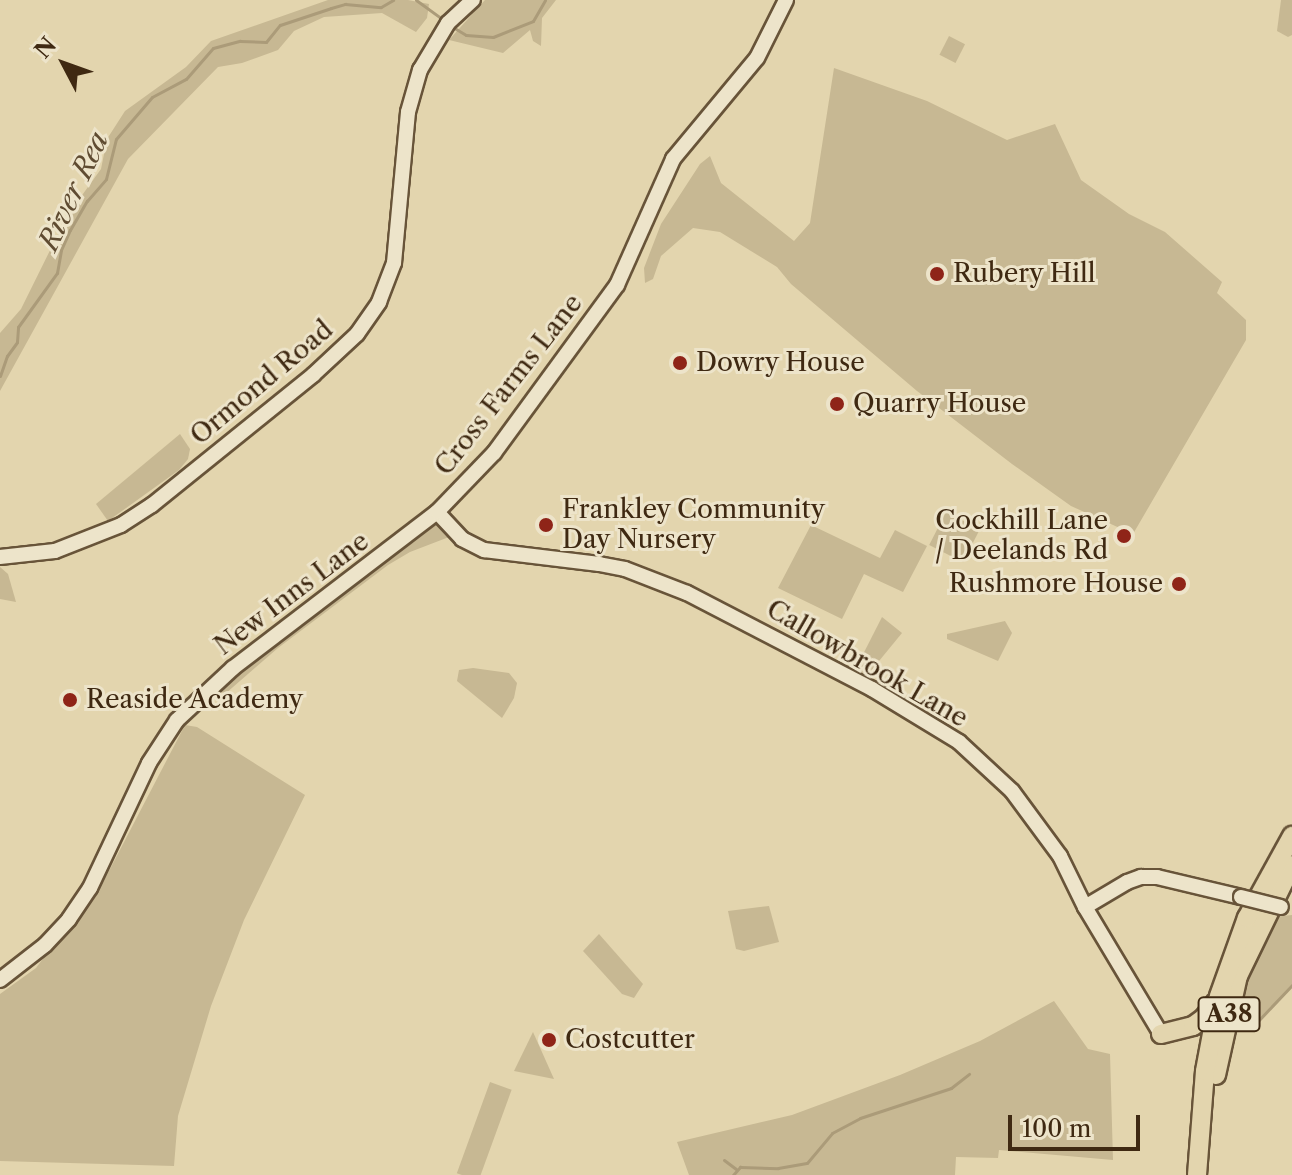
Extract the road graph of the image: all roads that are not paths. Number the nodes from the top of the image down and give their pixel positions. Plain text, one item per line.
1 (473, 0) edge
2 (786, 0) edge
3 (437, 512) junction
4 (0, 557) edge
5 (1292, 836) edge
6 (1292, 865) edge
7 (1085, 907) junction
8 (1286, 907) edge
9 (0, 980) edge
10 (1219, 996) junction
11 (1181, 1031) junction
12 (1161, 1034) joint
13 (1205, 1071) junction
14 (1197, 1175) edge
15 (1208, 1175) edge

1 - 4 street, Ormond Road
2 - 3 street, Cross Farms Lane
3 - 7 street, Callowbrook Lane
3 - 9 street, New Inns Lane
5 - 10 highway, A38
6 - 15 highway, A38
7 - 8 street, bridge
7 - 12 street, Callowbrook Lane
10 - 11 highway
10 - 13 highway, A38
11 - 12 highway
11 - 13 highway
13 - 14 highway, A38

